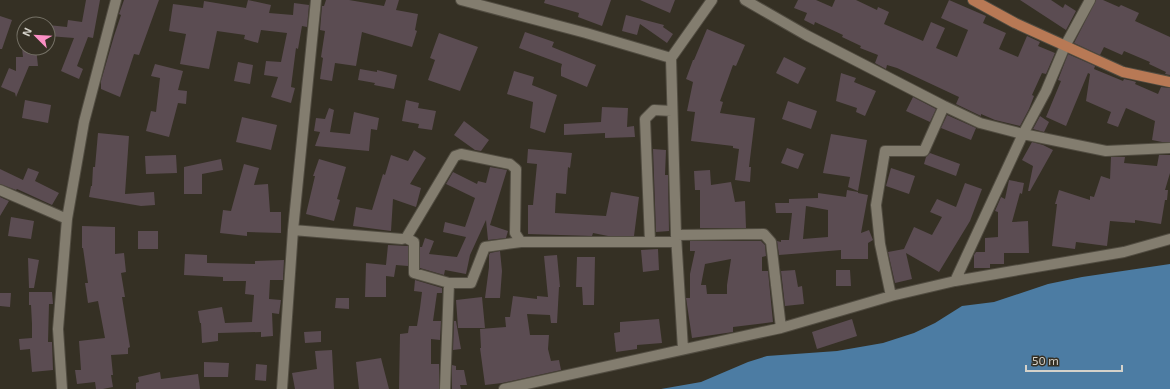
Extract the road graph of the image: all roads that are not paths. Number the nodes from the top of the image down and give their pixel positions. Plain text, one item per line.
1 (116, 0) edge
2 (316, 0) edge
3 (460, 0) edge
4 (712, 0) edge
5 (745, 0) edge
6 (973, 0) edge
7 (1090, 0) edge
8 (1065, 46) junction
9 (671, 58) junction
10 (1170, 82) edge
11 (944, 106) junction
12 (672, 111) junction
13 (1023, 134) junction
14 (1170, 148) edge
15 (0, 190) edge
16 (68, 219) junction
17 (292, 230) junction
18 (406, 238) junction
19 (1170, 238) edge
20 (676, 239) junction
21 (521, 242) junction
22 (650, 242) junction
23 (955, 281) junction
24 (449, 283) junction
25 (891, 296) junction
26 (780, 328) junction
27 (683, 349) junction
28 (62, 389) edge
29 (282, 389) edge
30 (445, 389) edge
31 (504, 389) edge

1 - 16 street
2 - 17 street
3 - 9 street
4 - 9 street
5 - 11 street
6 - 8 main road
7 - 8 street
8 - 10 main road
8 - 13 street
9 - 12 street
11 - 13 street
11 - 25 street
12 - 20 street
12 - 22 street
13 - 14 street
13 - 23 street
15 - 16 street
16 - 28 street
17 - 18 street
17 - 29 street
18 - 21 street
18 - 24 street
19 - 23 street
20 - 22 street
20 - 26 street
20 - 27 street
21 - 22 street
21 - 24 street
23 - 25 street
24 - 30 street
25 - 26 street
26 - 27 street
27 - 31 street

